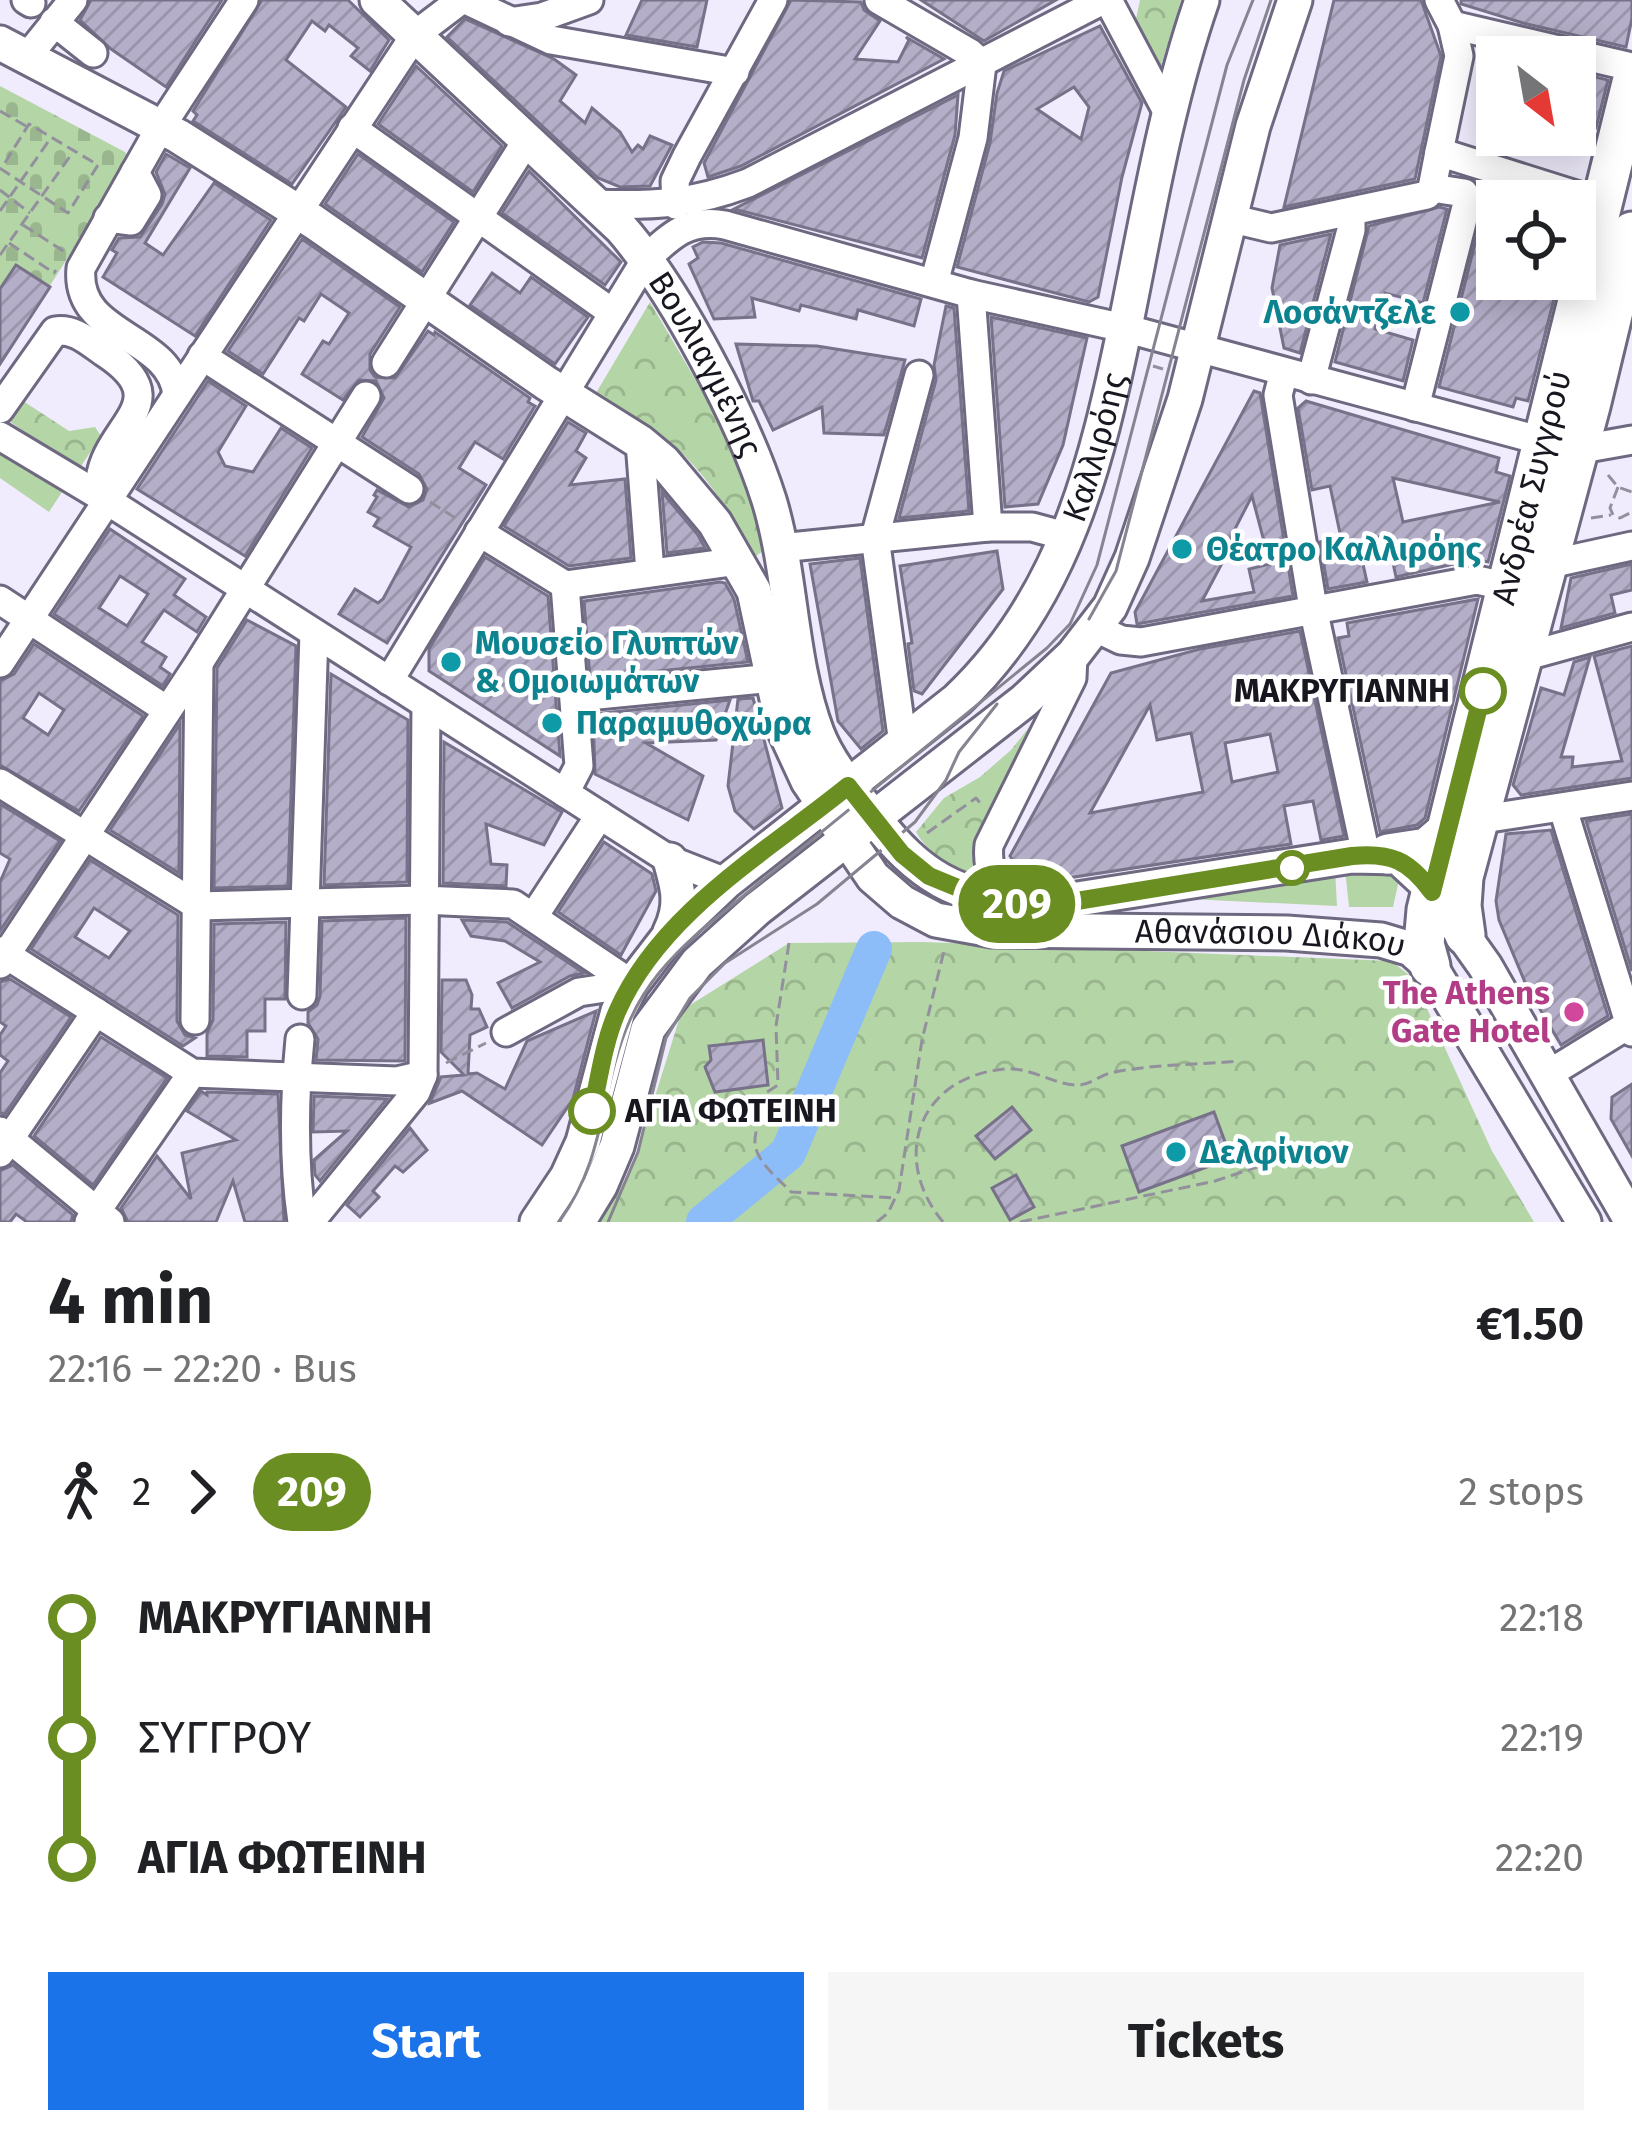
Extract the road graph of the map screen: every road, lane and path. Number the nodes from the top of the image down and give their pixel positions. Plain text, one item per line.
1 (74, 0) edge
2 (244, 0) edge
3 (377, 0) edge
4 (464, 0) edge
5 (589, 0) edge
6 (773, 0) edge
7 (879, 0) edge
8 (1106, 0) edge
9 (1202, 0) edge
10 (1294, 0) edge
11 (916, 9) edge
12 (1445, 12) edge
13 (54, 22) junction
14 (508, 22) junction
15 (415, 35) junction
16 (14, 50) edge
17 (93, 52) dead end
18 (982, 64) junction
19 (1632, 67) edge
20 (735, 72) junction
21 (1632, 83) edge
22 (2, 112) edge
23 (1169, 117) junction
24 (0, 121) edge
25 (27, 127) junction
26 (160, 128) junction
27 (352, 128) junction
28 (51, 137) junction
29 (527, 140) junction
30 (74, 151) junction
31 (1439, 152) junction
32 (0, 169) edge
33 (22, 183) junction
34 (1432, 188) junction
35 (0, 190) edge
36 (44, 197) junction
37 (10, 198) junction
38 (1601, 203) junction
39 (596, 204) junction
40 (676, 205) junction
41 (0, 211) edge
42 (296, 212) junction
43 (32, 214) junction
44 (1351, 214) junction
45 (478, 217) junction
46 (1229, 218) junction
47 (23, 225) junction
48 (1632, 232) edge
49 (9, 243) junction
50 (67, 253) dead end
51 (0, 255) edge
52 (646, 259) junction
53 (53, 273) dead end
54 (1627, 273) edge
55 (934, 284) junction
56 (971, 294) junction
57 (425, 301) junction
58 (614, 313) junction
59 (1124, 328) junction
60 (1197, 350) junction
61 (202, 356) junction
62 (386, 363) dead end
63 (919, 375) dead end
64 (1298, 376) junction
65 (564, 393) junction
66 (177, 394) junction
67 (366, 396) dead end
68 (1415, 407) junction
69 (0, 409) edge
70 (0, 436) edge
71 (1632, 440) edge
72 (640, 442) junction
73 (337, 443) junction
74 (1561, 445) junction
75 (1608, 476) dead end
76 (1618, 487) junction
77 (409, 489) joint
78 (1632, 492) edge
79 (103, 499) junction
80 (1632, 512) edge
81 (1613, 515) junction
82 (1588, 518) dead end
83 (988, 527) junction
84 (479, 532) junction
85 (1069, 537) junction
86 (875, 538) junction
87 (1632, 546) edge
88 (780, 548) junction
89 (739, 561) junction
90 (1545, 565) junction
91 (650, 572) junction
92 (565, 585) junction
93 (1509, 587) junction
94 (246, 590) junction
95 (0, 600) edge
96 (1313, 608) junction
97 (29, 619) junction
98 (1632, 627) edge
99 (1096, 628) junction
100 (314, 633) junction
101 (1073, 655) junction
102 (1523, 657) junction
103 (0, 663) edge
104 (200, 664) junction
105 (773, 678) junction
106 (389, 681) junction
107 (577, 697) junction
108 (426, 704) junction
109 (167, 710) junction
110 (783, 727) junction
111 (903, 744) junction
112 (0, 783) edge
113 (565, 793) junction
114 (836, 796) junction
115 (1632, 796) edge
116 (1563, 809) junction
117 (988, 812) dead end
118 (600, 814) junction
119 (1464, 821) junction
120 (861, 830) junction
121 (925, 834) dead end
122 (85, 835) junction
123 (786, 836) junction
124 (1377, 854) junction
125 (670, 860) junction
126 (726, 882) junction
127 (1432, 892) junction
128 (422, 900) junction
129 (1016, 904) junction
130 (304, 906) junction
131 (198, 907) junction
132 (534, 916) junction
133 (1465, 935) junction
134 (669, 936) junction
135 (789, 943) dead end
136 (946, 944) dead end
137 (2, 956) edge
138 (1430, 966) junction
139 (632, 984) junction
140 (302, 995) dead end
141 (96, 1012) junction
142 (195, 1020) dead end
143 (1630, 1029) edge
144 (506, 1032) joint
145 (300, 1039) dead end
146 (1239, 1061) dead end
147 (192, 1073) junction
148 (424, 1075) junction
149 (1547, 1075) junction
150 (296, 1079) junction
151 (3, 1141) edge
152 (1313, 1148) dead end
153 (896, 1198) junction
154 (1078, 1210) junction
155 (99, 1218) edge
156 (306, 1222) edge
157 (537, 1222) edge
158 (578, 1222) edge
159 (877, 1222) edge
160 (943, 1222) edge
161 (1020, 1222) edge
162 (1080, 1222) edge
163 (1584, 1222) edge
164 (1632, 1222) edge

1 - 13 street
2 - 26 street
3 - 15 main road, Βουλιαγμένης
4 - 14 street
4 - 15 street
5 - 14 street
6 - 20 street
7 - 11 street
8 - 18 street
8 - 23 street
9 - 23 main road, Καλλιρόης
10 - 46 main road, Καλλιρόης
11 - 18 street
12 - 19 street
12 - 31 street
13 - 16 street
13 - 17 street
14 - 20 street
15 - 27 street
15 - 29 main road, Βουλιαγμένης
16 - 26 main road, Βουλιαγμένης
18 - 40 street
18 - 55 street
20 - 40 street
21 - 38 highway, Ανδρέα Συγγρού
22 - 24 path
22 - 25 path
23 - 59 main road, Καλλιρόης
25 - 28 path
25 - 32 path
26 - 42 main road, Βουλιαγμένης
26 - 66 street
27 - 42 street
27 - 45 street
28 - 30 path
28 - 33 path
29 - 39 main road, Βουλιαγμένης
29 - 45 street
30 - 36 path
30 - 36 path
31 - 34 street
31 - 38 street
32 - 33 path
33 - 36 path
33 - 37 path
34 - 44 street
34 - 68 street
35 - 37 path
36 - 43 path
37 - 41 path
37 - 43 path
38 - 74 highway, Ανδρέα Συγγρού
39 - 40 street
39 - 52 main road, Βουλιαγμένης
42 - 57 main road, Βουλιαγμένης
42 - 61 street
43 - 47 path
44 - 46 street
44 - 64 street
45 - 57 street
45 - 58 street
46 - 60 main road, Καλλιρόης
47 - 49 path
47 - 50 path
48 - 54 highway, Ανδρέα Συγγρού
49 - 51 path
49 - 53 path
52 - 55 street
52 - 58 street
52 - 88 main road, Βουλιαγμένης
54 - 74 highway, Ανδρέα Συγγρού
55 - 56 street
56 - 59 street
56 - 83 street
57 - 62 street
57 - 65 main road, Βουλιαγμένης
58 - 65 street
59 - 60 street
59 - 85 main road, Καλλιρόης
60 - 64 street
60 - 99 main road, Καλλιρόης
61 - 66 street
61 - 73 street
63 - 86 street
64 - 68 street
64 - 96 street
65 - 72 main road, Βουλιαγμένης
65 - 84 street
66 - 79 street
67 - 73 street
68 - 74 street
69 - 79 street
70 - 79 street
71 - 74 street
72 - 89 main road, Βουλιαγμένης
72 - 91 street
73 - 77 street
73 - 94 street
74 - 90 highway, Ανδρέα Συγγρού
74 - 93 highway, Ανδρέα Συγγρού
75 - 76 path
76 - 78 path
76 - 81 path
77 - 84 path
79 - 94 street
79 - 97 street
80 - 81 path
81 - 82 path
83 - 85 street
83 - 86 street
84 - 92 street
84 - 106 street
85 - 111 main road, Καλλιρόης
86 - 88 street
86 - 111 street
87 - 90 street
88 - 114 main road, Βουλιαγμένης
89 - 91 street
89 - 105 main road, Βουλιαγμένης
90 - 102 highway, Ανδρέα Συγγρού
91 - 92 street
92 - 107 street
93 - 96 street
93 - 119 highway, Ανδρέα Συγγρού
94 - 100 street
94 - 104 street
95 - 97 street
96 - 99 street
96 - 124 street
97 - 103 street
97 - 109 street
98 - 102 street
99 - 101 main road, Καλλιρόης
100 - 106 street
100 - 130 street
101 - 120 main road, Καλλιρόης
101 - 129 street, Καλλιρόης
102 - 119 highway, Ανδρέα Συγγρού
104 - 109 street
104 - 131 street
105 - 107 street
105 - 110 main road, Βουλιαγμένης
106 - 108 street
107 - 113 street
108 - 113 street
108 - 128 street
109 - 122 street
110 - 114 main road, Βουλιαγμένης
110 - 123 main road
111 - 114 main road, Καλλιρόης
112 - 122 street
113 - 118 street
114 - 120 main road, Βουλιαγμένης
114 - 123 main road, Καλλιρόης
115 - 116 street
116 - 119 street
116 - 143 street
117 - 121 path
118 - 125 street
118 - 132 street
119 - 124 highway
119 - 127 highway, Ανδρέα Συγγρού
119 - 133 highway, Ανδρέα Συγγρού
120 - 129 main road, Αθανάσιου Διάκου
120 - 138 main road, Αθανάσιου Διάκου
120 - 158 main road, Καλλιρόης
122 - 131 street
122 - 137 street
123 - 126 main road, Καλλιρόης
124 - 127 main road, Αθανάσιου Διάκου
124 - 129 main road, Αθανάσιου Διάκου
125 - 126 street
125 - 134 main road
126 - 134 main road, Καλλιρόης
127 - 133 main road, Ανδρέα Συγγρού
127 - 138 highway, Ανδρέα Συγγρού
128 - 130 street
128 - 132 street
128 - 148 street
130 - 131 street
130 - 140 street
131 - 142 street
132 - 139 street
133 - 149 main road, Ανδρέα Συγγρού
134 - 139 main road, Καλλιρόης
135 - 153 path
136 - 153 path
137 - 141 street
138 - 163 main road, Ανδρέα Συγγρού
139 - 144 street
139 - 157 main road, Καλλιρόης
141 - 147 street
141 - 151 street
143 - 149 street
144 - 148 path
145 - 150 street
146 - 160 path
147 - 150 street
147 - 155 street
148 - 150 street
148 - 156 street
149 - 164 main road, Ανδρέα Συγγρού
150 - 156 street
151 - 155 street
152 - 154 path
153 - 159 path
154 - 161 path
154 - 162 path

